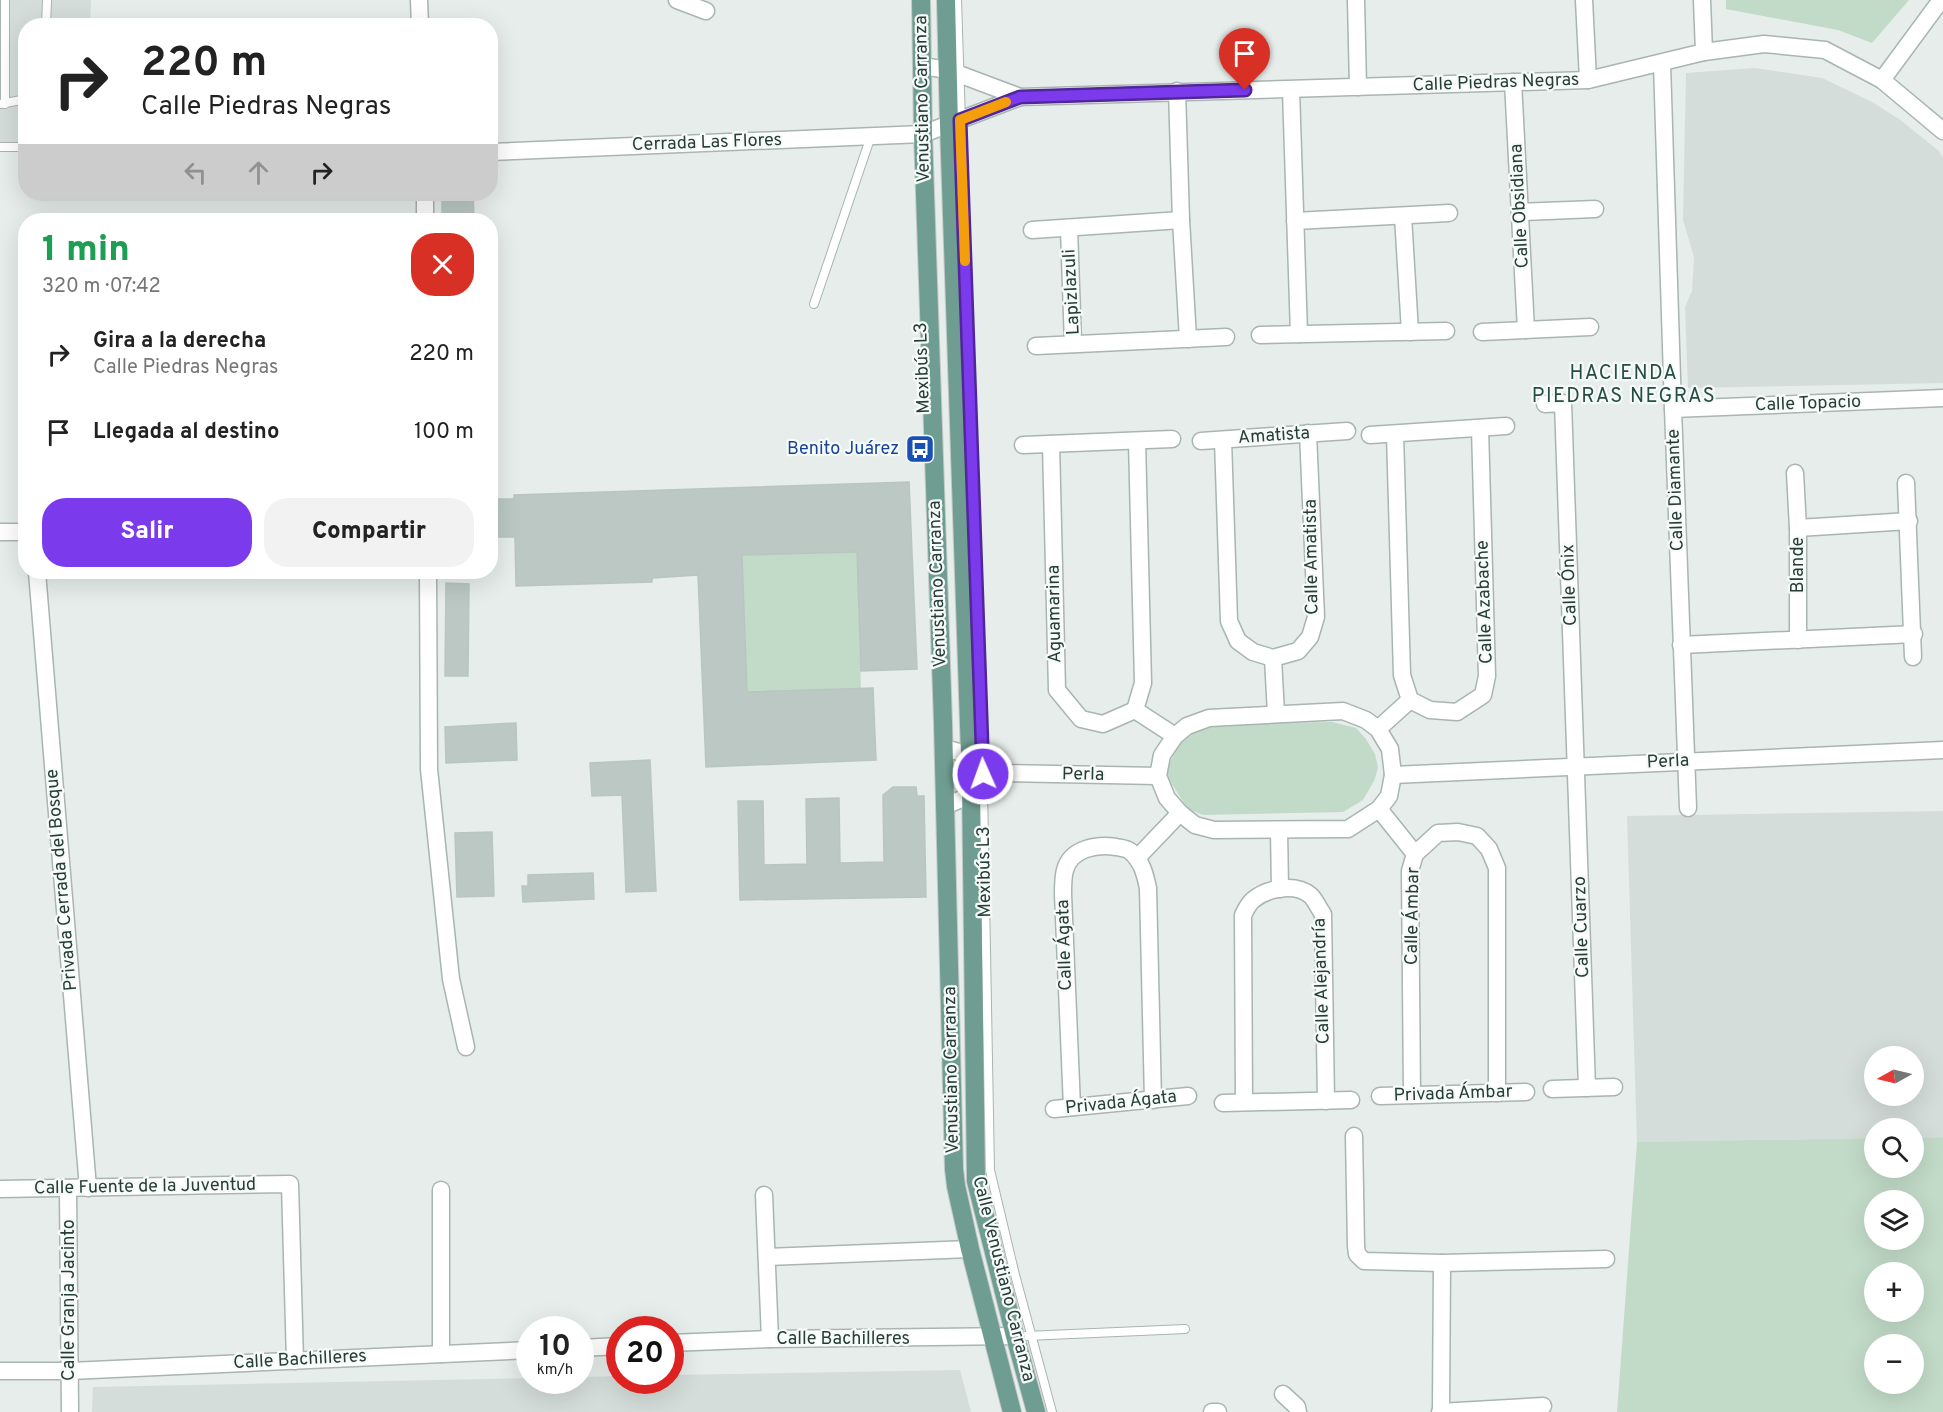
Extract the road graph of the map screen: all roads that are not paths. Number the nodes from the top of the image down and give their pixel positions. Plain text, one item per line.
1 (5, 0) edge
2 (47, 0) edge
3 (419, 0) edge
4 (677, 0) edge
5 (912, 0) edge
6 (921, 0) edge
7 (946, 0) edge
8 (957, 0) edge
9 (1356, 0) edge
10 (1584, 0) edge
11 (1702, 0) edge
12 (1941, 0) edge
13 (706, 11) dead end
14 (46, 18) edge
15 (420, 18) edge
16 (1704, 52) junction
17 (1662, 64) junction
18 (922, 66) junction
19 (953, 73) junction
20 (1588, 80) junction
21 (1882, 80) junction
22 (1513, 82) junction
23 (1358, 87) junction
24 (1291, 90) junction
25 (1178, 91) junction
26 (1020, 97) junction
27 (18, 101) edge
28 (2, 104) edge
29 (955, 123) junction
30 (1943, 131) edge
31 (920, 134) junction
32 (871, 136) junction
33 (0, 147) edge
34 (18, 147) edge
35 (498, 152) edge
36 (1595, 208) dead end
37 (1521, 212) junction
38 (1449, 213) dead end
39 (1403, 216) junction
40 (1181, 220) junction
41 (1295, 221) junction
42 (1069, 228) junction
43 (1032, 230) dead end
44 (814, 304) dead end
45 (1590, 327) dead end
46 (1526, 330) junction
47 (1446, 331) dead end
48 (1410, 332) junction
49 (1482, 332) dead end
50 (1299, 334) junction
51 (1260, 335) dead end
52 (1226, 337) dead end
53 (1188, 339) junction
54 (1073, 344) junction
55 (1036, 346) dead end
56 (1943, 398) edge
57 (1545, 404) dead end
58 (1673, 409) junction
59 (1506, 426) dead end
60 (1480, 428) junction
61 (1347, 431) dead end
62 (1308, 433) junction
63 (1395, 434) junction
64 (1370, 435) dead end
65 (1172, 439) dead end
66 (1222, 440) junction
67 (1137, 441) junction
68 (1201, 441) dead end
69 (1051, 444) junction
70 (1023, 445) dead end
71 (1795, 473) dead end
72 (1906, 483) dead end
73 (1909, 521) junction
74 (1798, 528) junction
75 (0, 532) edge
76 (18, 532) edge
77 (38, 579) edge
78 (428, 579) edge
79 (1914, 634) junction
80 (1798, 640) junction
81 (1681, 645) junction
82 (1913, 657) dead end
83 (1273, 658) junction
84 (1410, 700) junction
85 (1135, 710) junction
86 (1276, 714) junction
87 (1378, 729) junction
88 (1176, 736) junction
89 (944, 748) junction
90 (1943, 750) edge
91 (976, 758) junction
92 (1686, 761) junction
93 (1577, 766) junction
94 (1008, 773) junction
95 (1393, 775) junction
96 (1158, 776) junction
97 (977, 791) junction
98 (945, 807) junction
99 (1688, 808) dead end
100 (1379, 809) junction
101 (1180, 813) junction
102 (1279, 830) junction
103 (1416, 854) junction
104 (1137, 858) junction
105 (1280, 889) junction
106 (466, 1047) dead end
107 (1614, 1087) dead end
108 (1587, 1088) junction
109 (1552, 1089) dead end
110 (1526, 1092) dead end
111 (1497, 1093) junction
112 (1412, 1095) junction
113 (1188, 1096) dead end
114 (1380, 1096) dead end
115 (1153, 1100) junction
116 (1351, 1100) dead end
117 (1326, 1101) junction
118 (1244, 1102) junction
119 (1223, 1103) dead end
120 (1072, 1107) junction
121 (1054, 1110) dead end
122 (1354, 1136) dead end
123 (975, 1145) junction
124 (954, 1147) junction
125 (954, 1169) joint
126 (88, 1188) junction
127 (0, 1189) edge
128 (68, 1189) junction
129 (441, 1190) dead end
130 (764, 1195) dead end
131 (967, 1249) junction
132 (766, 1257) junction
133 (1606, 1259) dead end
134 (1442, 1263) junction
135 (1185, 1329) dead end
136 (1023, 1336) junction
137 (989, 1338) junction
138 (770, 1339) junction
139 (684, 1342) edge
140 (516, 1351) edge
141 (441, 1354) junction
142 (295, 1361) junction
143 (0, 1371) edge
144 (70, 1371) junction
145 (1283, 1394) dead end
146 (1543, 1406) dead end
147 (70, 1412) edge
148 (1005, 1412) edge
149 (1012, 1412) edge
150 (1036, 1412) edge
151 (1052, 1412) edge
152 (1212, 1412) edge
153 (1218, 1412) edge
154 (1298, 1412) edge
155 (1441, 1412) edge

1 - 28 lane
2 - 14 lane
3 - 15 street
4 - 13 street
5 - 31 lane, Mexibús L3
6 - 18 main road, Venustiano Carranza
7 - 19 main road, Venustiano Carranza
8 - 19 lane
9 - 23 street
10 - 20 street
11 - 16 street
12 - 21 street
16 - 17 street, Calle Piedras Negras
16 - 21 street, Calle Piedras Negras
17 - 20 street, Calle Piedras Negras
17 - 58 street, Calle Diamante
18 - 19 street, Calle Piedras Negras
18 - 31 main road, Venustiano Carranza
19 - 26 street, Calle Piedras Negras
19 - 29 main road, Venustiano Carranza
20 - 22 street, Calle Piedras Negras
21 - 30 street, Calle Piedras Negras
22 - 23 street, Calle Piedras Negras
22 - 37 street, Calle Obsidiana
23 - 24 street, Calle Piedras Negras
24 - 25 street, Calle Piedras Negras
24 - 41 street
25 - 26 street, Calle Piedras Negras
25 - 40 street
26 - 29 street, Calle Piedras Negras
27 - 28 lane
29 - 31 street, Calle Piedras Negras
29 - 91 main road, Venustiano Carranza
31 - 32 street, Cerrada Las Flores
31 - 89 main road, Venustiano Carranza
31 - 131 lane, Mexibús L3
32 - 35 street, Cerrada Las Flores
32 - 44 lane
33 - 34 lane
36 - 37 street
37 - 46 street, Calle Obsidiana
38 - 39 street
39 - 41 street
39 - 48 street
40 - 42 street, Lapizlazuli
40 - 53 street
41 - 50 street
42 - 43 street
42 - 54 street, Lapizlazuli
45 - 46 street
46 - 49 street
47 - 48 street
48 - 50 street
50 - 51 street
52 - 53 street, Lapizlazuli
53 - 54 street, Lapizlazuli
54 - 55 street
56 - 58 street, Calle Topacio
57 - 93 street, Calle Ónix
58 - 81 street, Calle Diamante
59 - 60 street
60 - 63 street
60 - 84 street, Calle Azabache
61 - 62 street, Amatista
62 - 66 street, Amatista
62 - 83 street, Calle Amatista
63 - 64 street
63 - 84 street
65 - 67 street
66 - 68 street, Amatista
66 - 83 street
67 - 69 street
67 - 85 street
69 - 70 street
69 - 85 street, Aguamarina
71 - 74 street
72 - 73 street
73 - 74 street, Blande
73 - 79 street
74 - 80 street, Blande
75 - 76 street
77 - 126 street, Privada Cerrada del Bosque
78 - 106 street
79 - 80 street
79 - 82 street
80 - 81 street
81 - 92 street, Calle Diamante
83 - 86 street
84 - 87 street
85 - 88 street
86 - 87 street
86 - 88 street
87 - 95 street
88 - 96 street
89 - 91 street, Perla
89 - 98 main road, Venustiano Carranza
90 - 92 street, Perla
91 - 94 street, Perla
91 - 97 main road, Venustiano Carranza
92 - 93 street, Perla
92 - 99 street, Calle Diamante
93 - 95 street, Perla
93 - 108 street, Calle Cuarzo
94 - 96 street, Perla
94 - 97 street
95 - 100 street
96 - 101 street
97 - 98 street
97 - 123 main road, Venustiano Carranza
97 - 136 lane, Mexibús L3
98 - 124 main road, Venustiano Carranza
100 - 102 street
100 - 103 street
101 - 102 street
101 - 104 street
102 - 105 street
103 - 111 street, Calle Ámbar
103 - 112 street, Calle Ámbar
104 - 115 street
104 - 120 street, Calle Ágata
105 - 117 street, Calle Alejandría
105 - 118 street
107 - 108 street
108 - 109 street
110 - 111 street, Privada Ámbar
111 - 112 street, Privada Ámbar
112 - 114 street, Privada Ámbar
113 - 115 street, Privada Ágata
115 - 120 street, Privada Ágata
116 - 117 street
117 - 118 street
118 - 119 street
120 - 121 street, Privada Ágata
122 - 134 street
123 - 124 main road
123 - 136 main road, Calle Venustiano Carranza
124 - 125 main road, Venustiano Carranza
125 - 131 main road, Calle Venustiano Carranza
126 - 128 street, Calle Fuente de la Juventud
126 - 142 street, Calle Fuente de la Juventud
127 - 128 street, Calle Fuente de la Juventud
128 - 144 street, Calle Granja Jacinto
129 - 141 street
130 - 132 street
131 - 132 street
131 - 137 main road, Calle Venustiano Carranza
132 - 138 street
133 - 134 street
134 - 155 street
135 - 136 lane
136 - 137 street, Calle Bachilleres
136 - 150 main road, Calle Venustiano Carranza
136 - 151 lane, Mexibús L3
137 - 138 street, Calle Bachilleres
137 - 148 lane
137 - 149 main road, Calle Venustiano Carranza
138 - 139 street, Calle Bachilleres
140 - 141 street, Calle Bachilleres
141 - 142 street, Calle Bachilleres
142 - 144 street, Calle Bachilleres
143 - 144 street, Calle Bachilleres
144 - 147 street, Calle Granja Jacinto
145 - 154 street
146 - 155 street
152 - 153 street

